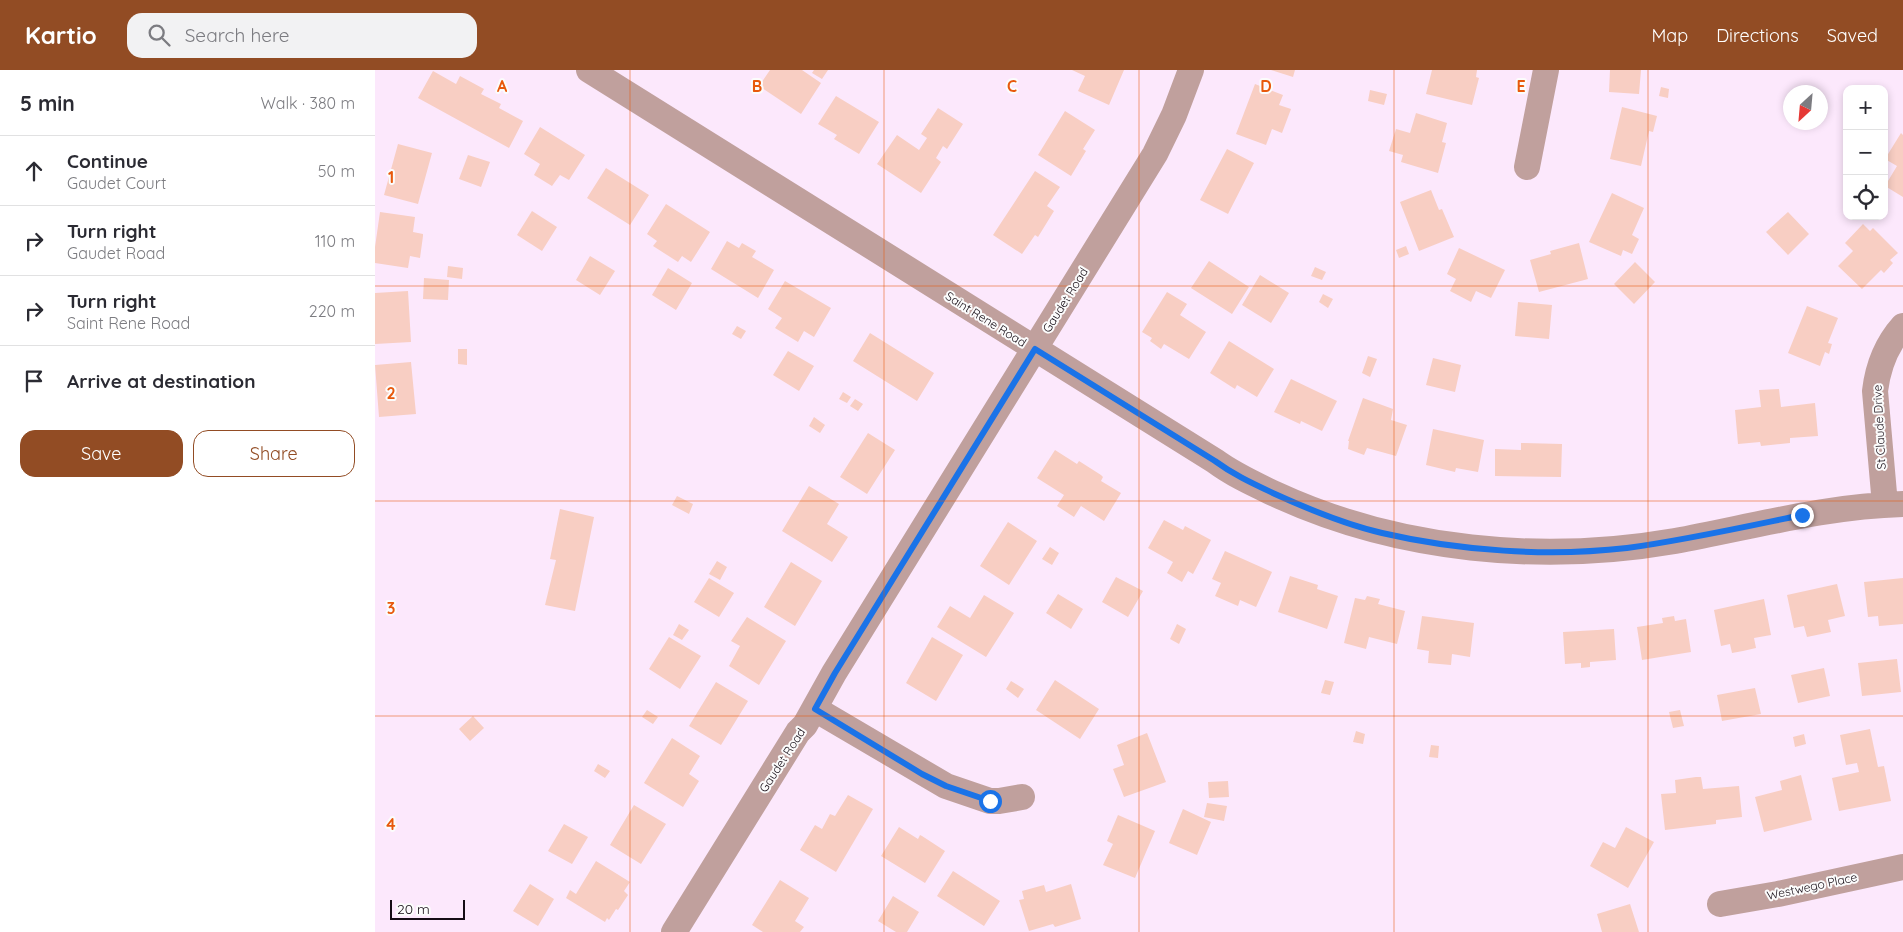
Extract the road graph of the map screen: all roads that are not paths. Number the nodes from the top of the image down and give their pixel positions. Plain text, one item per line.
1 (589, 70) edge
2 (1191, 70) edge
3 (1546, 70) edge
4 (1527, 167) dead end
5 (1903, 326) edge
6 (1035, 349) junction
7 (1894, 504) edge
8 (815, 709) junction
9 (1022, 797) dead end
10 (1903, 868) edge
11 (1721, 904) dead end
12 (675, 932) edge

1 - 6 street, Saint Rene Road
2 - 6 street, Gaudet Road
3 - 4 street
5 - 7 street, St Claude Drive
6 - 7 street, Saint Rene Road
6 - 8 street, Gaudet Road
8 - 9 street
8 - 12 street, Gaudet Road
10 - 11 street, Westwego Place

